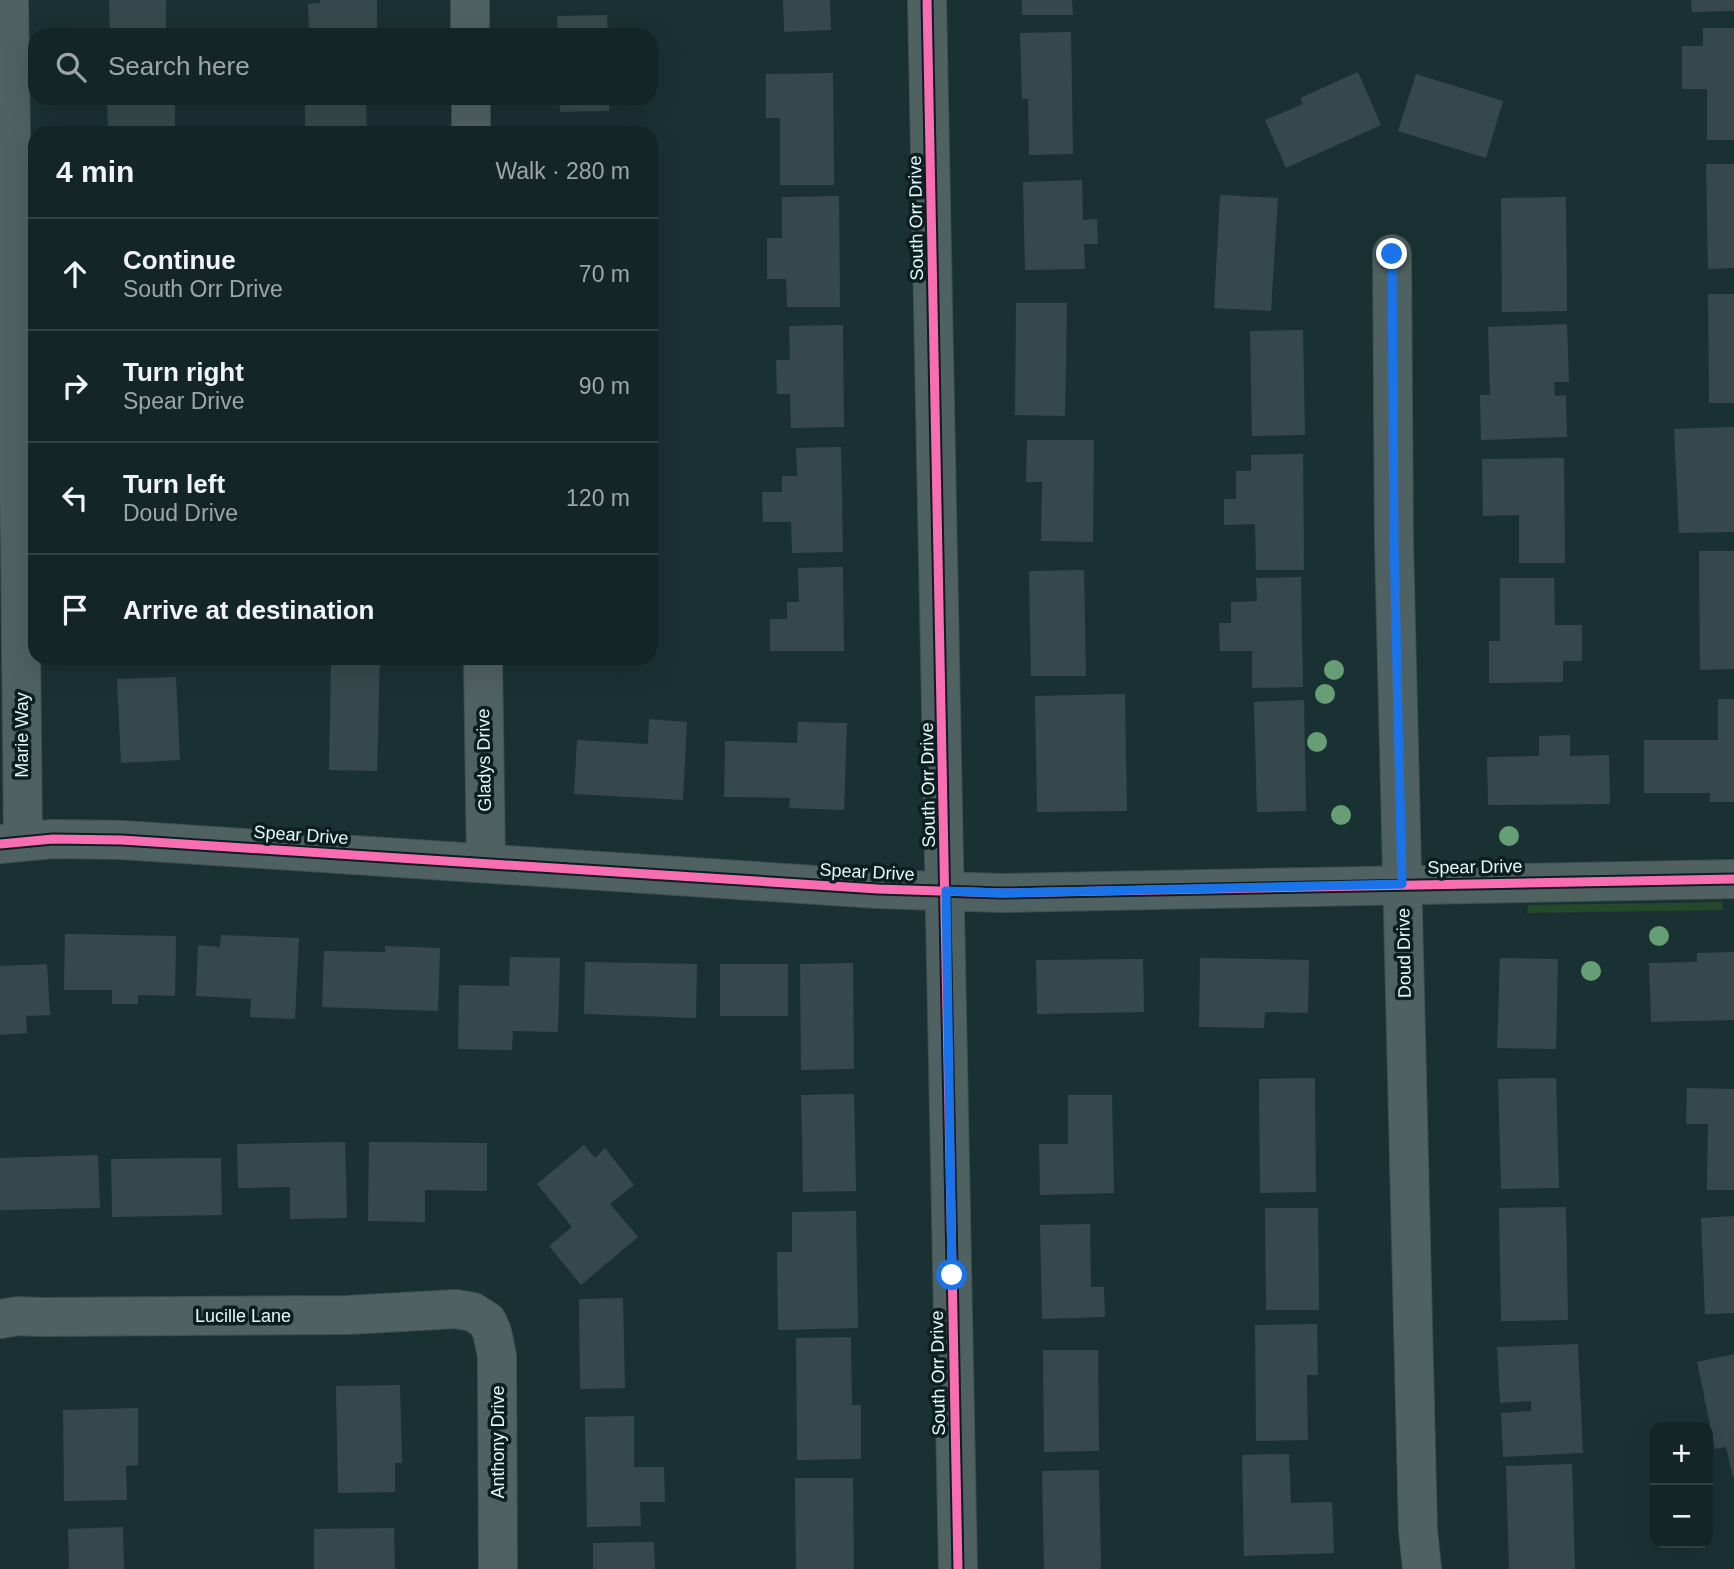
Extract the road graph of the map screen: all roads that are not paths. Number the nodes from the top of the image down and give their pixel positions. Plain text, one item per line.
1 (9, 0) edge
2 (470, 0) edge
3 (928, 0) edge
4 (470, 28) edge
5 (471, 105) edge
6 (471, 126) edge
7 (1392, 254) dead end
8 (483, 665) edge
9 (11, 842) edge
10 (486, 862) junction
11 (1734, 879) edge
12 (1402, 884) junction
13 (946, 891) junction
14 (483, 1318) joint
15 (0, 1319) edge
16 (498, 1569) edge
17 (958, 1569) edge
18 (1422, 1569) edge

1 - 9 street, Marie Way
2 - 4 street
3 - 13 street, South Orr Drive
5 - 6 street
7 - 12 street, Doud Drive
8 - 10 street, Gladys Drive
9 - 10 street, Spear Drive
10 - 13 street, Spear Drive
11 - 12 street, Spear Drive
12 - 13 street, Spear Drive
12 - 18 street, Doud Drive
13 - 17 street, South Orr Drive
14 - 15 street, Lucille Lane
14 - 16 street, Anthony Drive

